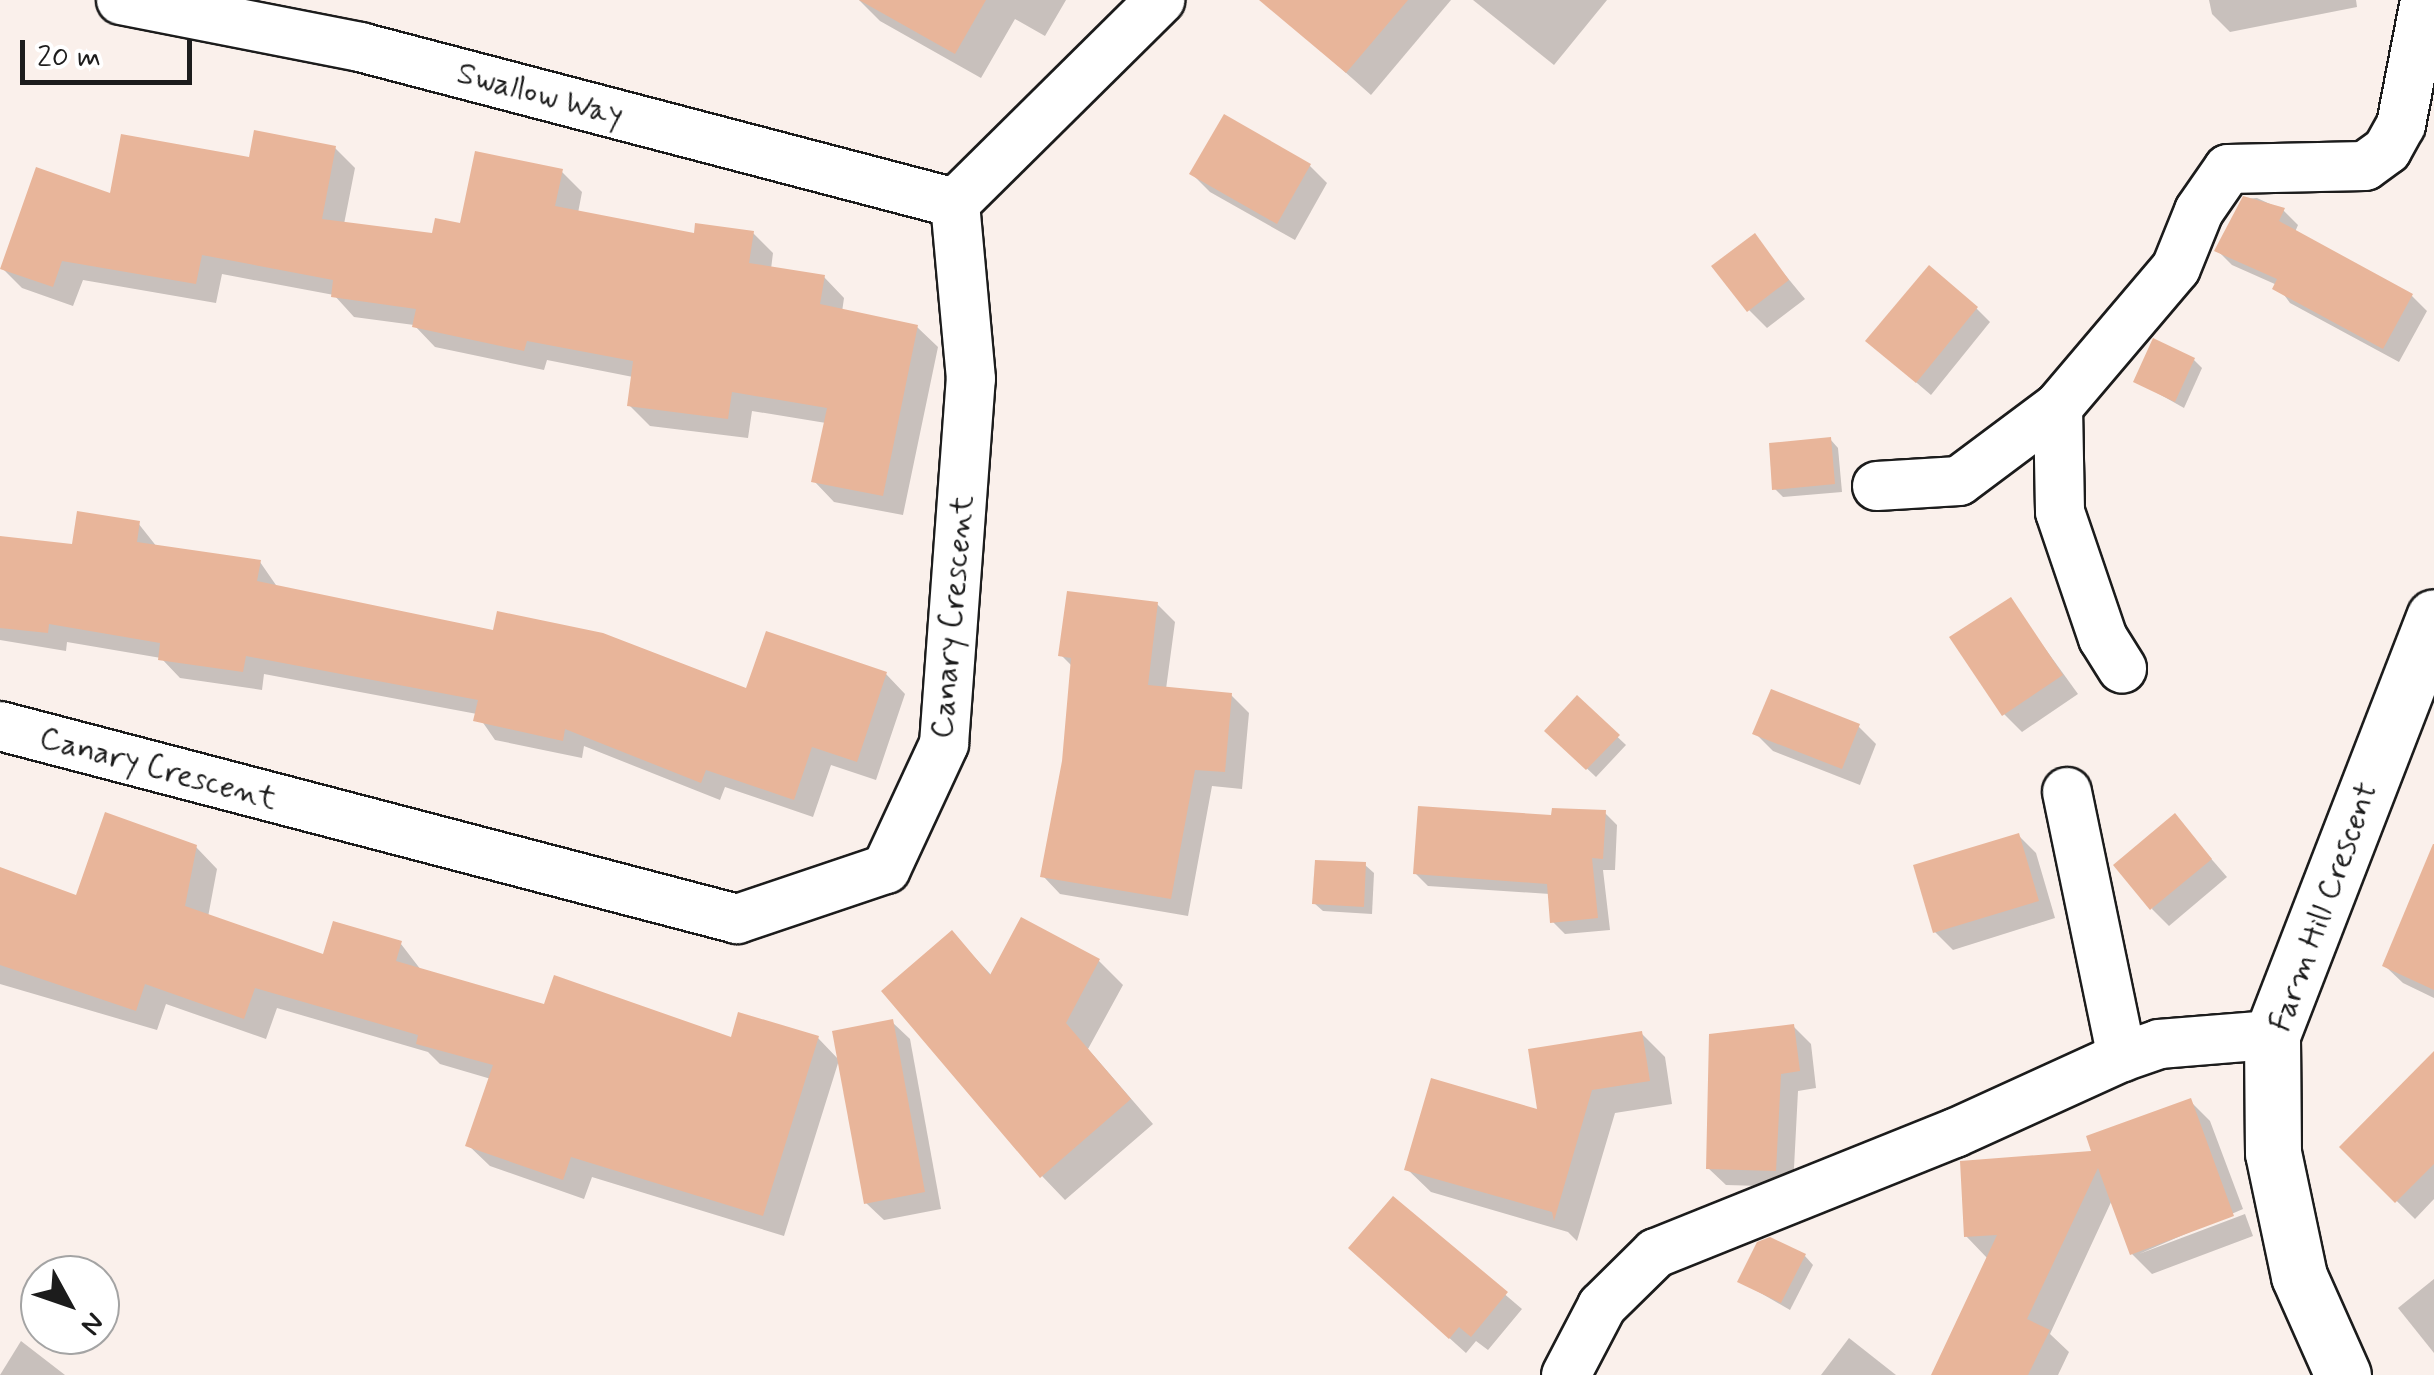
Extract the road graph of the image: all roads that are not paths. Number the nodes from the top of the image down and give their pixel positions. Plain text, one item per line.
1 (121, 0) edge
2 (1160, 0) edge
3 (2425, 0) edge
4 (955, 203) junction
5 (2058, 407) junction
6 (1877, 486) dead end
7 (2434, 617) edge
8 (2122, 668) dead end
9 (0, 726) edge
10 (2067, 792) dead end
11 (2272, 1034) junction
12 (2122, 1057) junction
13 (1566, 1375) edge
14 (2344, 1375) edge

1 - 4 street, Swallow Way
2 - 4 street
3 - 5 street
4 - 9 street, Canary Crescent
5 - 6 street
5 - 8 street
7 - 11 street, Farm Hill Crescent
10 - 12 street
11 - 12 street
11 - 14 street, Farm Hill Crescent
12 - 13 street

